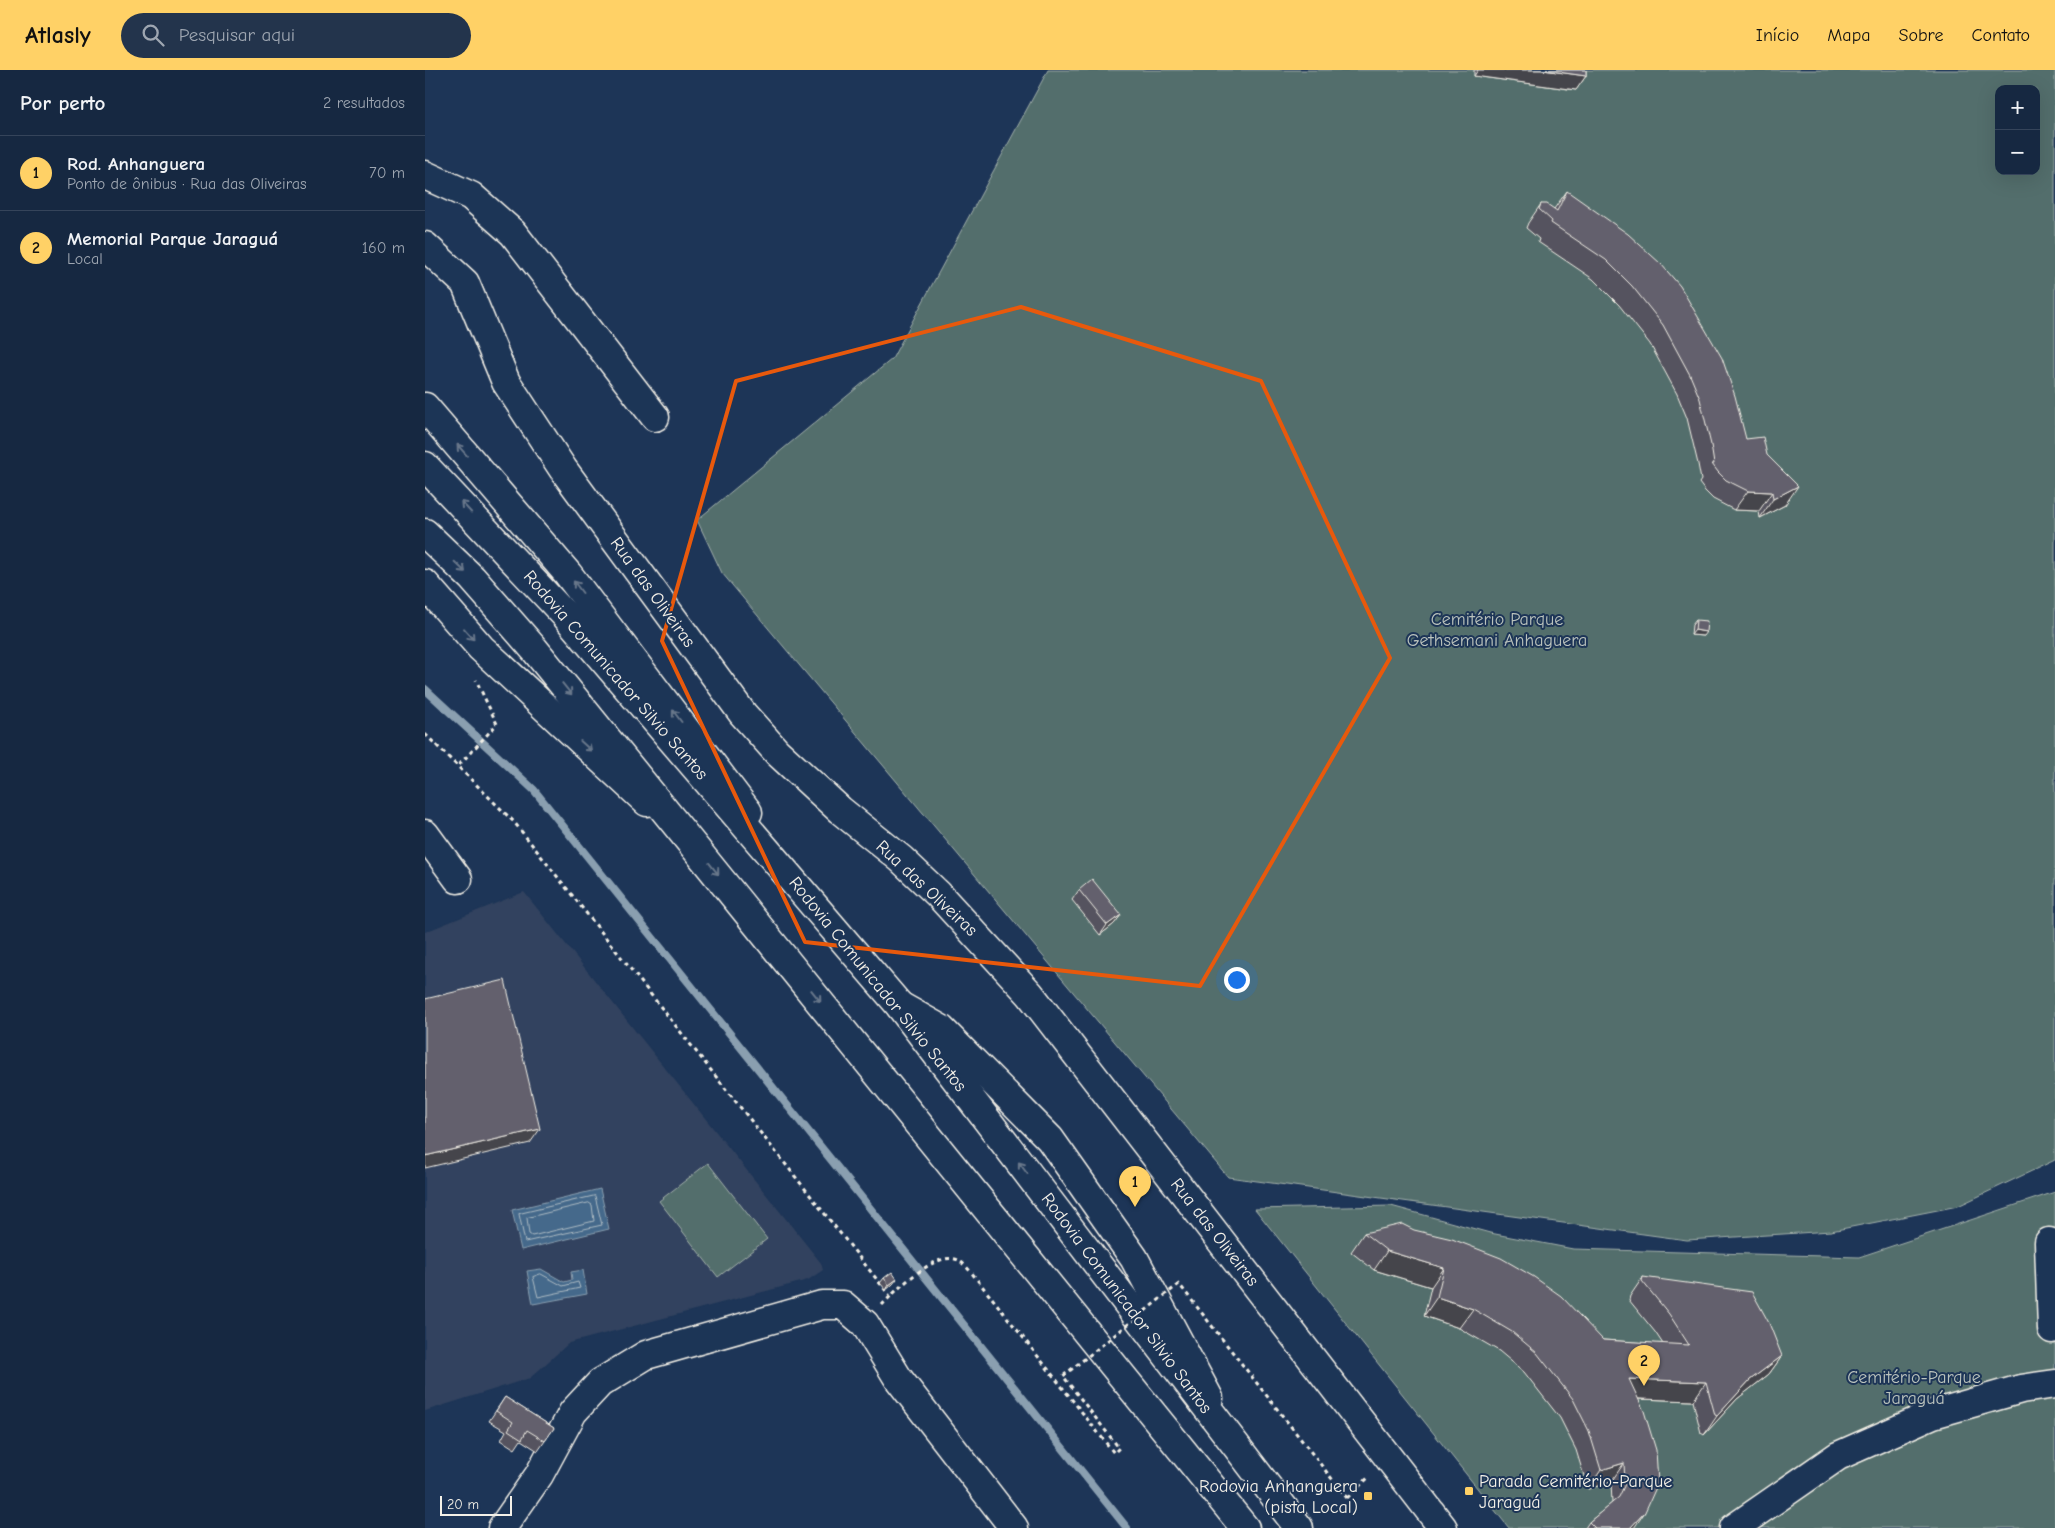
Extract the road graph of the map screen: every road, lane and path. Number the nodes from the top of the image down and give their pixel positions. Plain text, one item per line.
1 (425, 175) edge
2 (425, 246) edge
3 (425, 407) edge
4 (655, 417) dead end
5 (425, 466) edge
6 (425, 533) edge
7 (425, 584) edge
8 (497, 724) dead end
9 (425, 734) edge
10 (459, 765) junction
11 (425, 834) edge
12 (694, 845) junction
13 (459, 879) dead end
14 (809, 897) junction
15 (899, 1006) junction
16 (2049, 1242) dead end
17 (2052, 1329) dead end
18 (2055, 1384) edge
19 (1233, 1443) junction
20 (1389, 1459) junction
21 (502, 1528) edge
22 (1013, 1528) edge
23 (1245, 1528) edge
24 (1299, 1528) edge
25 (1443, 1528) edge
26 (1734, 1528) edge

1 - 4 main road
2 - 20 main road, Rua das Oliveiras
14 -> 3 main road
14 -> 5 main road, Rodovia Comunicador Silvio Santos
6 -> 12 main road
7 -> 12 main road
8 - 10 path
9 - 10 path
10 - 20 path, bridge
11 - 13 main road
12 -> 23 main road
14 - 15 main road, Rodovia Comunicador Silvio Santos
19 -> 15 main road, Rodovia Comunicador Silvio Santos
15 - 19 main road
16 - 17 main road
18 - 26 main road
19 - 24 main road, Rodovia Comunicador Silvio Santos
20 - 25 main road, Rua das Oliveiras
21 - 22 main road

